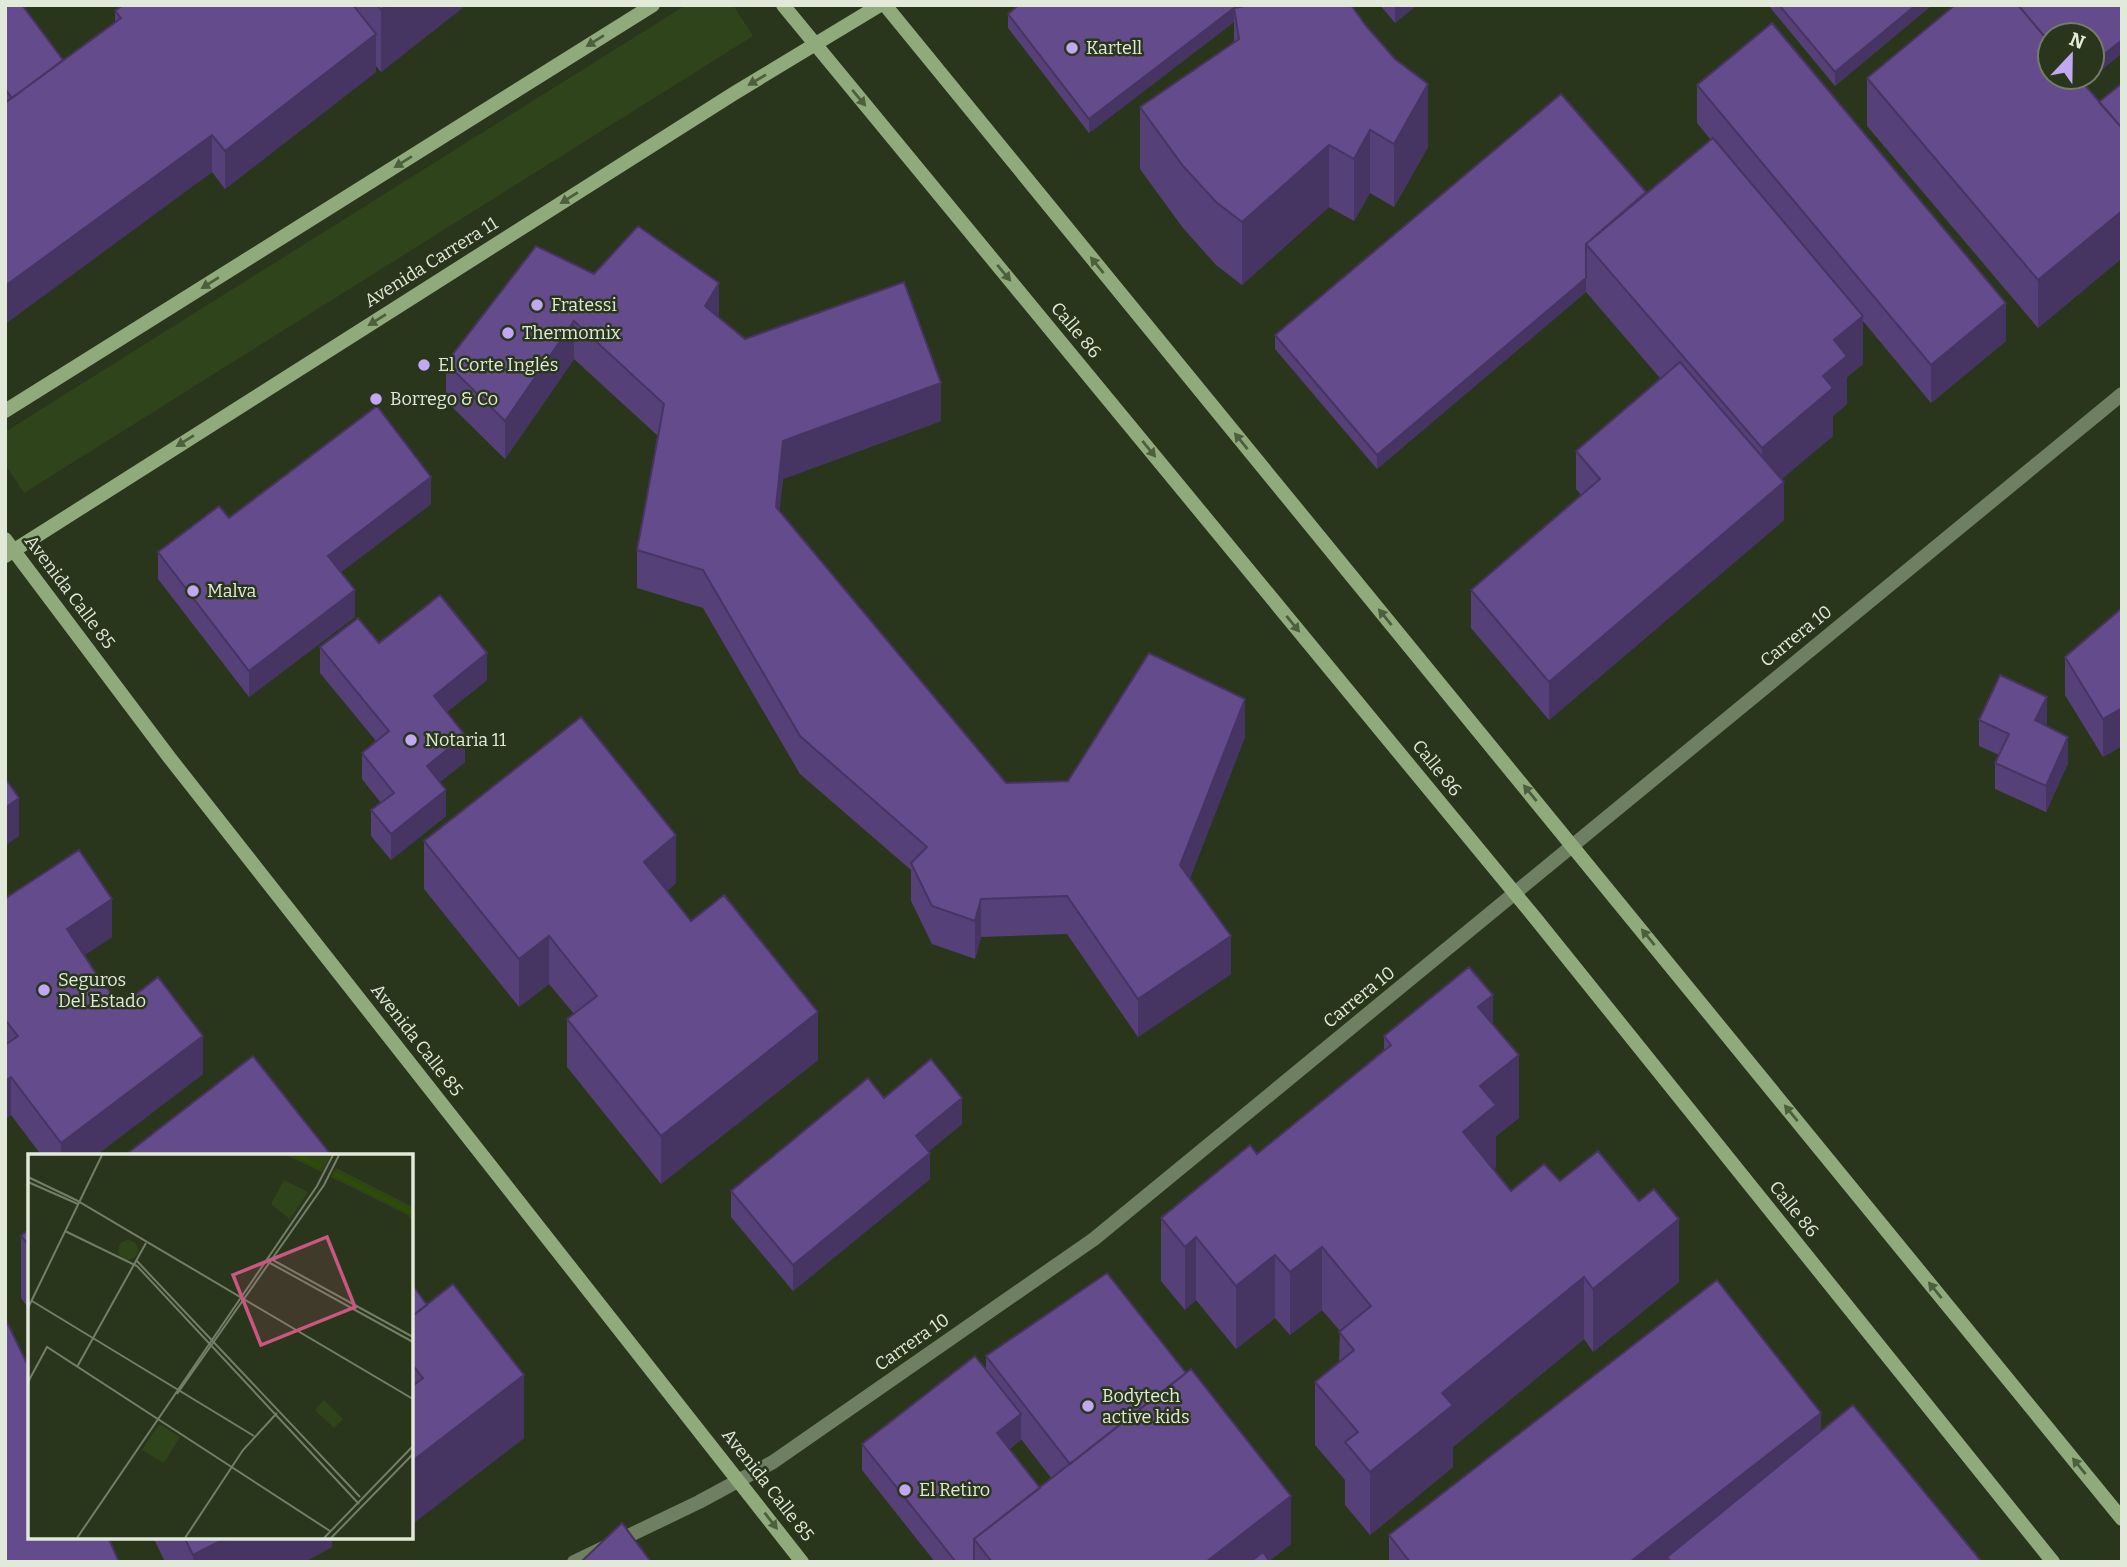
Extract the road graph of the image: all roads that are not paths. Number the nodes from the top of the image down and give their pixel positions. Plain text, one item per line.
1 (653, 5) edge
2 (783, 5) edge
3 (883, 5) edge
4 (816, 45) junction
5 (2122, 394) edge
6 (5, 411) edge
7 (8, 548) edge
8 (1573, 845) junction
9 (1515, 893) junction
10 (739, 1480) junction
11 (2122, 1519) edge
12 (574, 1562) edge
13 (803, 1562) edge
14 (2053, 1562) edge

1 -> 6 street
2 - 4 street, Calle 86
3 - 4 street, Avenida Carrera 11
8 -> 3 street
4 -> 7 street, Avenida Carrera 11
4 -> 9 street, Calle 86
5 - 8 street, Carrera 10
7 - 10 street, Avenida Calle 85
8 - 9 street, Carrera 10
11 -> 8 street
9 - 10 street, Carrera 10
9 - 14 street, Calle 86
10 - 12 street, Carrera 10
10 -> 13 street, Avenida Calle 85

